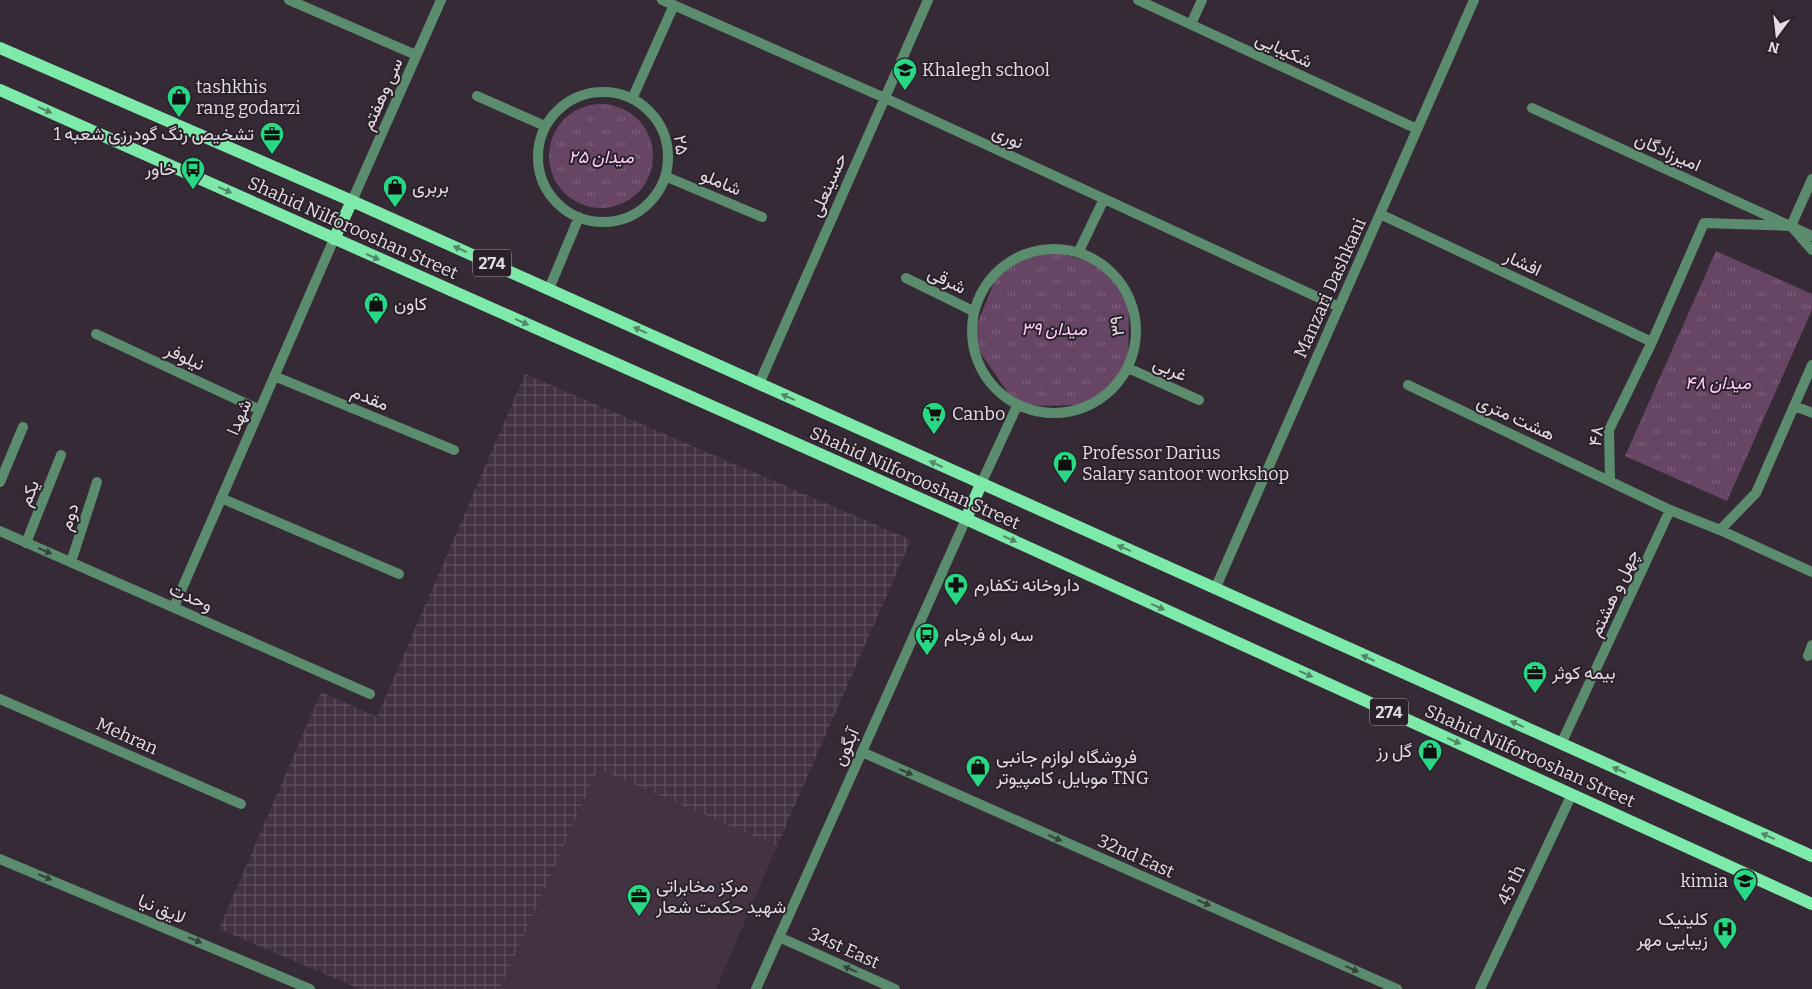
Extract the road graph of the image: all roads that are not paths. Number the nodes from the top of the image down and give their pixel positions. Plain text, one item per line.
1 (288, 0) edge
2 (441, 0) edge
3 (662, 0) edge
4 (928, 0) edge
5 (1138, 0) edge
6 (1202, 0) edge
7 (1474, 0) edge
8 (674, 5) junction
9 (1191, 24) junction
10 (0, 48) edge
11 (416, 55) junction
12 (0, 90) edge
13 (476, 96) dead end
14 (885, 98) junction
15 (632, 99) junction
16 (1532, 108) dead end
17 (545, 126) junction
18 (1417, 129) junction
19 (667, 177) junction
20 (1812, 179) edge
21 (1104, 199) junction
22 (352, 200) junction
23 (1380, 214) junction
24 (579, 217) junction
25 (762, 217) dead end
26 (1791, 226) junction
27 (1812, 236) edge
28 (334, 239) junction
29 (1080, 250) junction
30 (1812, 250) edge
31 (906, 278) dead end
32 (549, 289) junction
33 (1339, 307) junction
34 (973, 311) junction
35 (96, 334) dead end
36 (1652, 342) junction
37 (1812, 365) edge
38 (1128, 368) junction
39 (274, 376) junction
40 (759, 384) junction
41 (1408, 385) dead end
42 (1199, 400) dead end
43 (1017, 406) junction
44 (1795, 406) junction
45 (260, 410) junction
46 (1812, 413) edge
47 (23, 427) dead end
48 (454, 450) dead end
49 (61, 455) dead end
50 (1610, 480) junction
51 (0, 482) edge
52 (98, 482) dead end
53 (981, 484) junction
54 (221, 498) junction
55 (1670, 510) junction
56 (966, 519) junction
57 (1720, 530) junction
58 (0, 531) edge
59 (26, 542) junction
60 (71, 562) junction
61 (1812, 572) edge
62 (398, 574) dead end
63 (1215, 589) junction
64 (174, 607) junction
65 (1812, 645) edge
66 (1808, 656) dead end
67 (370, 694) dead end
68 (0, 699) edge
69 (1561, 744) junction
70 (862, 752) junction
71 (1572, 794) junction
72 (240, 804) dead end
73 (1812, 856) edge
74 (0, 859) edge
75 (1812, 904) edge
76 (779, 938) junction
77 (310, 989) edge
78 (756, 989) edge
79 (895, 989) edge
80 (1397, 989) edge
81 (1480, 989) edge

1 - 11 street
2 - 11 street, سی وهفتم
3 - 8 street, نوری
4 - 14 street, حسینعلی
5 - 9 street, شکیبایی
6 - 9 street
7 - 18 street, Manzari Dashkani
8 - 14 street, نوری
8 - 15 street
9 - 18 street, شکیبایی
10 - 22 main road, 274
11 - 22 street, سی وهفتم
12 -> 28 main road, Shahid Nilforooshan Street / 274
13 - 17 street
14 - 21 street, نوری
14 - 40 street, حسینعلی
15 - 17 street, ۲۵
15 - 19 street, ۲۵
16 - 26 street, امیرزادگان
17 - 24 street, ۲۵
18 - 23 street, Manzari Dashkani
19 - 24 street, ۲۵
19 - 25 street, شاملو
20 - 26 street
21 - 29 street
21 - 33 street, نوری
22 - 28 main road
32 -> 22 main road, 274
23 - 33 street, Manzari Dashkani
23 - 36 street, افشار
24 - 32 street
26 - 27 street, امیرزادگان
26 - 30 street
26 - 36 street, ۴۸
28 - 39 street, شهدا
28 -> 56 main road, Shahid Nilforooshan Street / 274
29 - 34 street, ۳۹
29 - 38 street, ۳۹
31 - 34 street, شرقی
40 -> 32 main road, 274
33 - 63 street, Manzari Dashkani
34 - 43 street, ۳۹
35 - 45 street, نیلوفر
36 - 50 street, ۴۸
37 - 44 street
38 - 42 street, غربی
38 - 43 street, ۳۹
39 - 45 street, شهدا
39 - 48 street, مقدم
53 -> 40 main road, 274
41 - 50 street, هشت متری
43 - 53 street
44 - 46 street
44 - 57 street
45 - 54 street, شهدا
47 - 51 street
49 - 59 street, یکم
50 - 55 street
52 - 60 street, دوم
53 - 56 main road
63 -> 53 main road, Shahid Nilforooshan Street / 274
54 - 62 street
54 - 64 street, شهدا
55 - 57 street
55 - 69 street, چهل و هشتم
56 - 70 street, آبگون
56 -> 71 main road, Shahid Nilforooshan Street / 274
57 - 61 street
58 - 59 street, وحدت
59 -> 60 street, وحدت
60 - 64 street, وحدت
69 -> 63 main road, Shahid Nilforooshan Street / 274
64 - 67 street, وحدت
65 - 66 street
68 - 72 street, Mehran
73 -> 69 main road, Shahid Nilforooshan Street / 274
70 - 76 street, آبگون
70 -> 80 street, 32nd East
71 - 75 main road, Shahid Nilforooshan Street / 274
71 - 81 street, 45 th
74 -> 77 street, لایق نیا
76 - 78 street, آبگون
79 -> 76 street, 34st East

